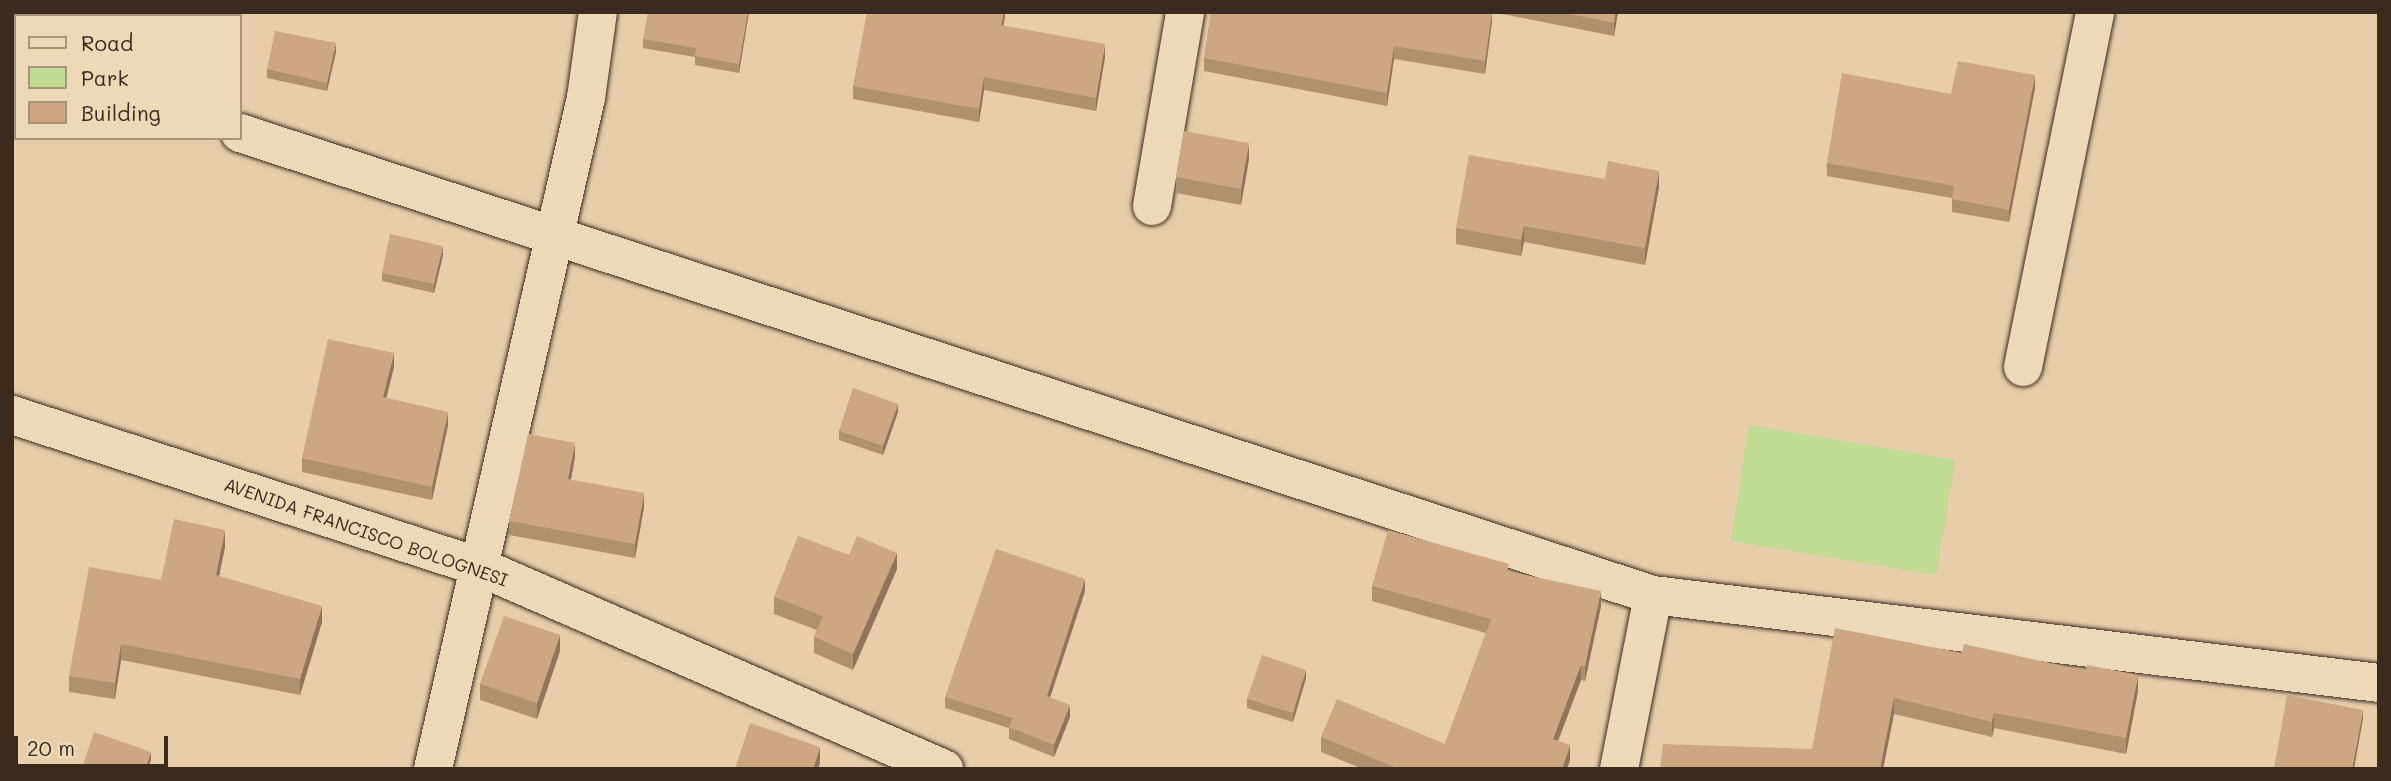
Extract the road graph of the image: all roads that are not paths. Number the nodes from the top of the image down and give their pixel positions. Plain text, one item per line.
1 (598, 12) edge
2 (1185, 12) edge
3 (2095, 12) edge
4 (242, 134) edge
5 (1152, 206) dead end
6 (554, 236) junction
7 (2023, 367) dead end
8 (12, 415) edge
9 (482, 568) junction
10 (1653, 595) junction
11 (2379, 683) edge
12 (433, 769) edge
13 (944, 769) edge
14 (1619, 769) edge

1 - 6 street
2 - 5 street
3 - 7 street
4 - 6 street
6 - 9 street
6 - 10 street
8 - 9 street, AVENIDA FRANCISCO BOLOGNESI
9 - 12 street
9 - 13 street, AVENIDA FRANCISCO BOLOGNESI
10 - 11 street
10 - 14 street

